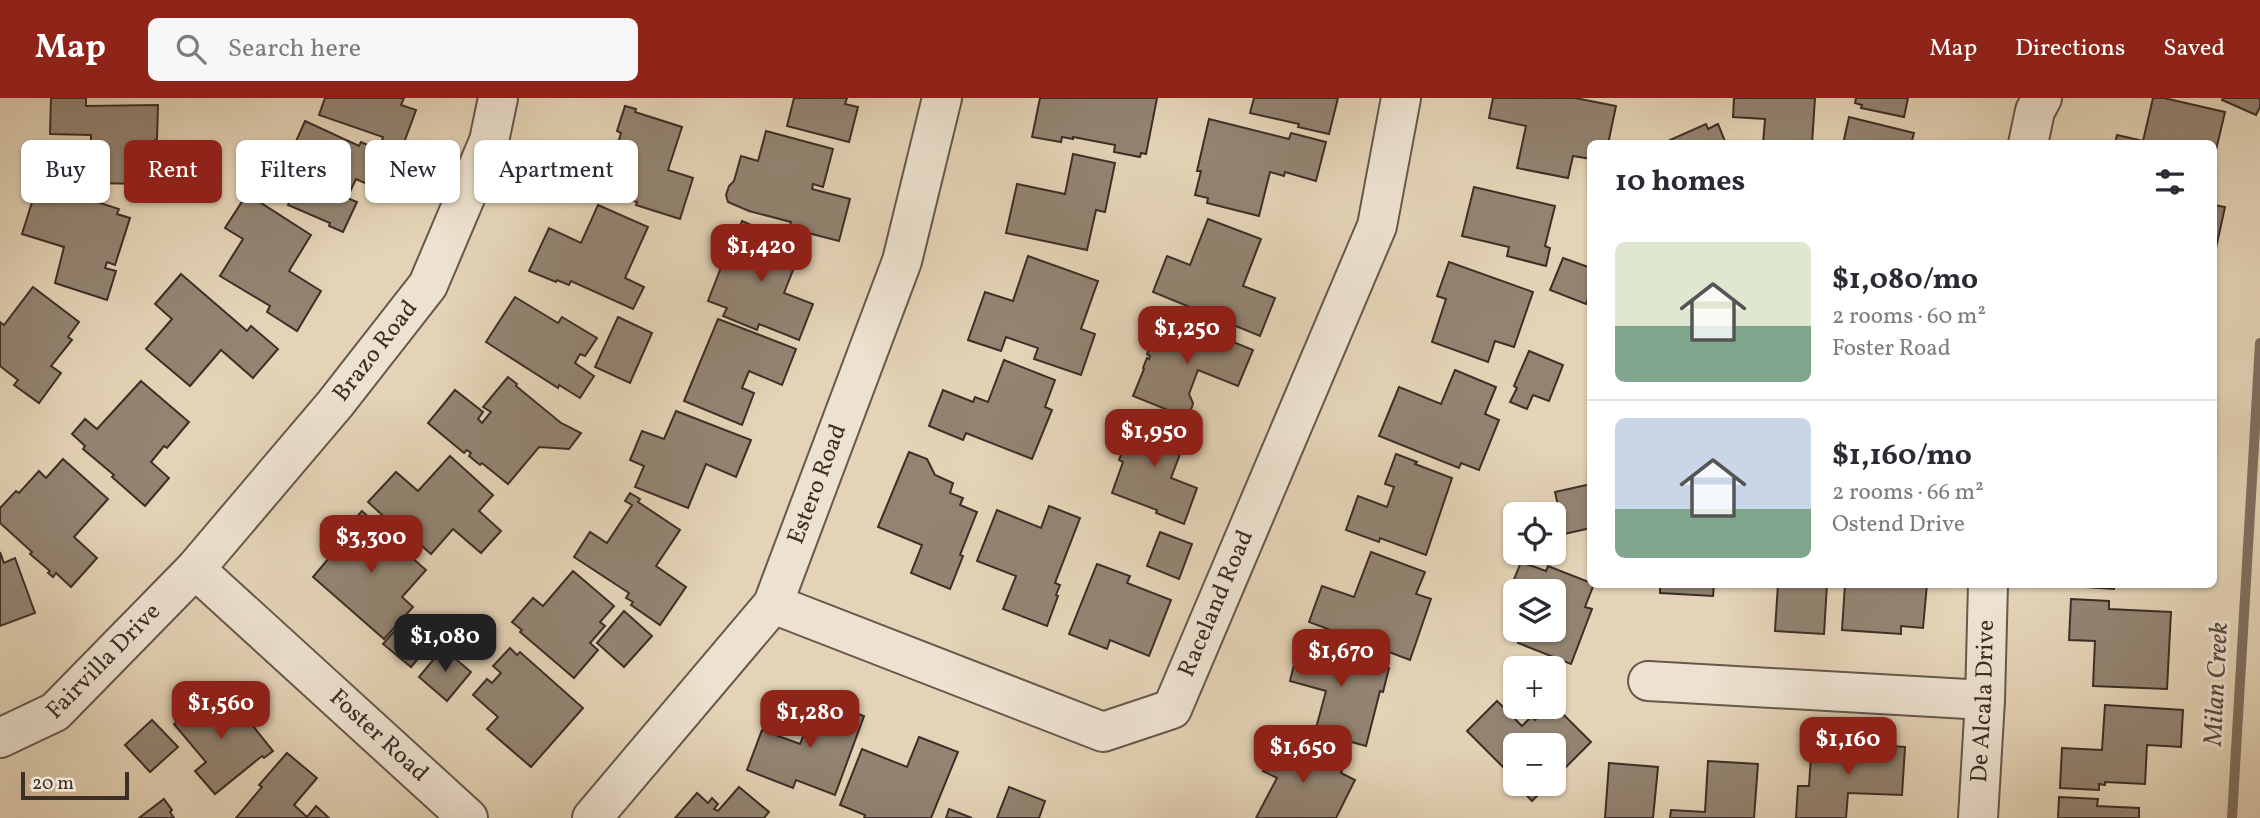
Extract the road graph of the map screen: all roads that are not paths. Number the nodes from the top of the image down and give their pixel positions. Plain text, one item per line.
1 (498, 98) edge
2 (942, 98) edge
3 (1401, 98) edge
4 (2042, 98) edge
5 (2029, 140) edge
6 (195, 569) junction
7 (1988, 588) edge
8 (773, 604) junction
9 (1648, 681) dead end
10 (1985, 701) junction
11 (0, 738) edge
12 (468, 818) edge
13 (592, 818) edge
14 (1978, 818) edge

1 - 6 street, Brazo Road
2 - 8 street, Estero Road
3 - 8 street, Raceland Road
4 - 5 street
6 - 11 street, Fairvilla Drive
6 - 12 street, Foster Road
7 - 10 street, De Alcala Drive
8 - 13 street, Estero Road
9 - 10 street
10 - 14 street, De Alcala Drive

